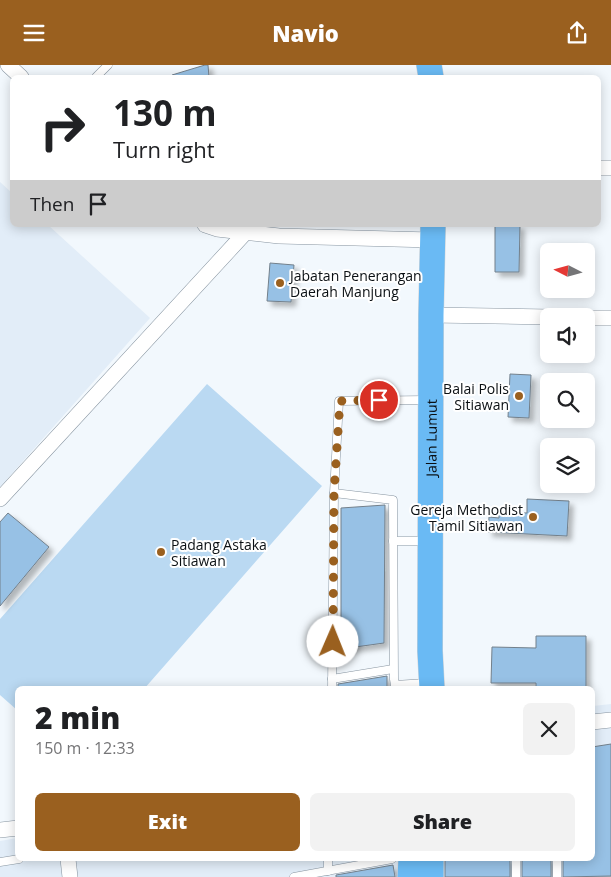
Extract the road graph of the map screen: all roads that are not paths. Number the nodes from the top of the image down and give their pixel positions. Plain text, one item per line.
1 (8, 65) edge
2 (108, 65) edge
3 (19, 75) edge
4 (98, 75) edge
5 (211, 227) edge
6 (246, 232) junction
7 (432, 233) edge
8 (431, 315) junction
9 (540, 317) edge
10 (595, 318) edge
11 (611, 318) edge
12 (431, 400) junction
13 (334, 493) junction
14 (0, 499) edge
15 (393, 541) junction
16 (430, 541) junction
17 (393, 669) junction
18 (332, 679) junction
19 (332, 686) edge
20 (412, 686) edge
21 (428, 686) edge
22 (611, 720) edge
23 (595, 722) edge
24 (15, 828) edge
25 (0, 831) edge
26 (15, 860) edge
27 (68, 861) edge
28 (328, 861) edge
29 (381, 861) edge
30 (411, 861) edge
31 (431, 861) edge
32 (516, 861) edge
33 (557, 861) edge
34 (0, 862) edge
35 (328, 871) junction
36 (70, 877) edge
37 (294, 877) edge
38 (410, 877) edge
39 (431, 877) edge
40 (516, 877) edge
41 (557, 877) edge

1 - 3 street
2 - 4 lane
5 - 6 street
6 - 7 street
6 - 14 street
7 - 8 highway, Jalan Lumut
8 - 9 street
8 - 12 highway, Jalan Lumut
10 - 11 street
12 - 13 lane
12 - 16 highway, Jalan Lumut
13 - 15 lane
13 - 18 lane
15 - 16 lane
15 - 17 lane
16 - 21 highway, Jalan Lumut
17 - 18 lane
17 - 20 lane
18 - 19 lane
22 - 23 street
24 - 25 street
26 - 34 lane
27 - 36 street
28 - 35 lane
29 - 35 lane
30 - 38 highway
31 - 39 highway
32 - 40 lane
33 - 41 lane
35 - 37 lane

